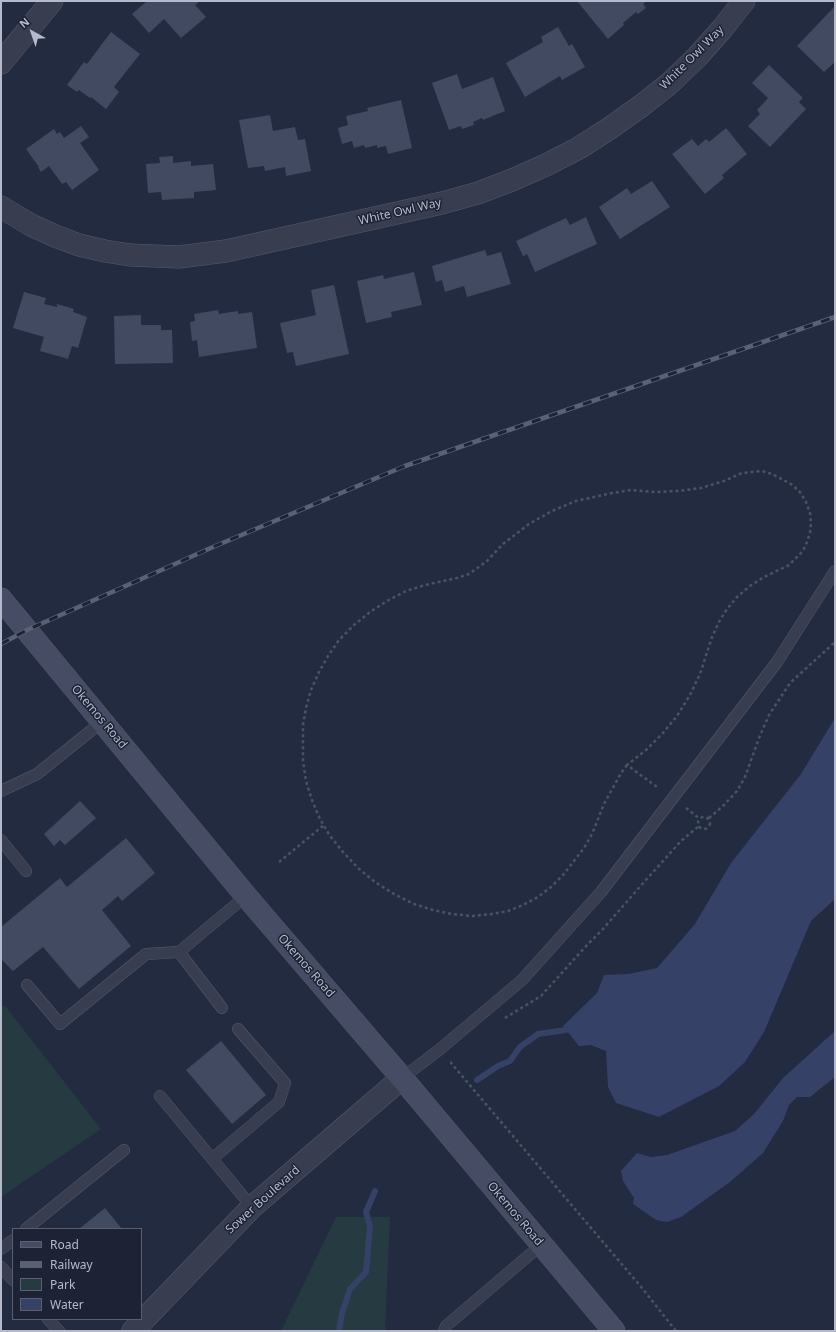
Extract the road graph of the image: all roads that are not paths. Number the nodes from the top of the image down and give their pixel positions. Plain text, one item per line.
1 (52, 1) edge
2 (744, 1) edge
3 (1, 63) edge
4 (1, 207) edge
5 (835, 571) edge
6 (1, 599) edge
7 (103, 721) junction
8 (1, 791) edge
9 (1, 840) edge
10 (26, 871) dead end
11 (246, 896) junction
12 (179, 952) junction
13 (27, 986) dead end
14 (222, 1008) dead end
15 (238, 1029) dead end
16 (402, 1078) junction
17 (160, 1096) dead end
18 (124, 1150) dead end
19 (212, 1159) junction
20 (252, 1207) junction
21 (27, 1228) edge
22 (12, 1241) edge
23 (541, 1245) junction
24 (1, 1249) edge
25 (1, 1267) edge
26 (12, 1279) edge
27 (49, 1320) edge
28 (59, 1331) edge
29 (133, 1331) edge
30 (444, 1331) edge
31 (614, 1331) edge

1 - 3 street
2 - 4 street, White Owl Way
5 - 16 lane
6 - 7 main road, Okemos Road
7 - 8 lane
7 - 11 main road, Okemos Road
9 - 10 lane
11 - 12 lane
11 - 16 main road, Okemos Road
12 - 13 lane
12 - 14 lane
15 - 19 lane
16 - 20 street, Sower Boulevard
16 - 23 main road, Okemos Road
17 - 19 lane
18 - 21 lane
19 - 20 lane
20 - 29 street, Sower Boulevard
22 - 24 lane
23 - 30 lane
23 - 31 main road, Okemos Road
25 - 26 lane
27 - 28 lane

